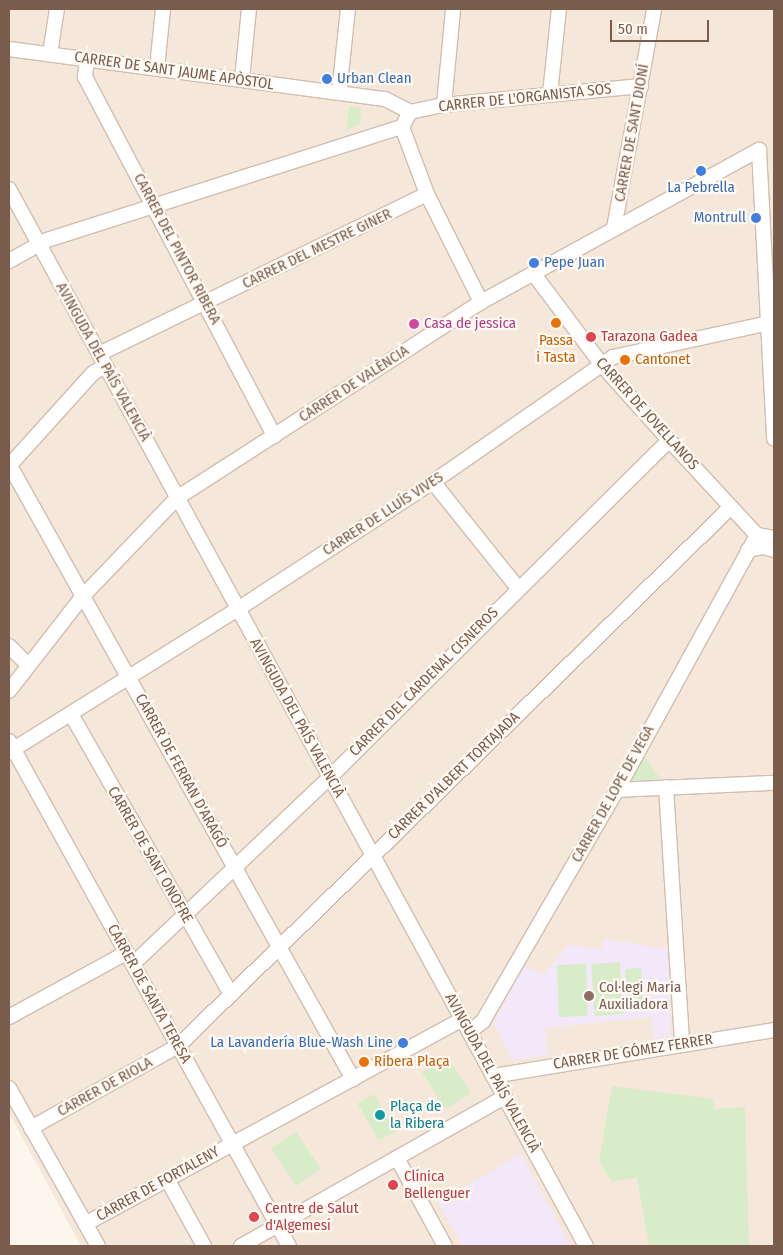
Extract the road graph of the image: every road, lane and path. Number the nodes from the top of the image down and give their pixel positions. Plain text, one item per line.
1 (57, 9) edge
2 (164, 9) edge
3 (249, 9) edge
4 (348, 9) edge
5 (452, 9) edge
6 (559, 9) edge
7 (654, 9) edge
8 (9, 49) edge
9 (50, 54) junction
10 (87, 60) junction
11 (157, 68) junction
12 (242, 79) junction
13 (641, 86) junction
14 (339, 93) junction
15 (550, 94) junction
16 (444, 104) junction
17 (410, 112) junction
18 (402, 127) junction
19 (9, 190) edge
20 (427, 194) junction
21 (153, 206) junction
22 (614, 228) junction
23 (39, 244) junction
24 (9, 261) edge
25 (533, 273) junction
26 (206, 301) junction
27 (481, 302) junction
28 (772, 322) edge
29 (102, 360) junction
30 (602, 365) junction
31 (274, 436) junction
32 (774, 439) edge
33 (669, 440) junction
34 (9, 465) edge
35 (433, 482) junction
36 (177, 498) junction
37 (731, 507) junction
38 (757, 534) junction
39 (774, 538) edge
40 (748, 550) junction
41 (774, 550) edge
42 (518, 588) junction
43 (83, 596) junction
44 (238, 609) junction
45 (9, 646) edge
46 (28, 665) junction
47 (129, 678) junction
48 (9, 691) edge
49 (71, 714) junction
50 (10, 747) edge
51 (330, 777) junction
52 (774, 783) edge
53 (666, 787) junction
54 (617, 790) junction
55 (372, 855) junction
56 (234, 866) junction
57 (183, 913) junction
58 (279, 946) junction
59 (130, 958) junction
60 (230, 995) junction
61 (9, 1017) edge
62 (462, 1019) junction
63 (774, 1030) edge
64 (469, 1032) junction
65 (682, 1043) junction
66 (178, 1046) junction
67 (493, 1076) junction
68 (353, 1079) junction
69 (9, 1088) edge
70 (504, 1097) junction
71 (31, 1128) junction
72 (231, 1145) junction
73 (397, 1158) junction
74 (167, 1178) junction
75 (85, 1224) junction
76 (277, 1226) junction
77 (97, 1246) edge
78 (204, 1246) edge
79 (241, 1246) edge
80 (289, 1246) edge
81 (445, 1246) edge
82 (586, 1246) edge

1 - 9 street
2 - 11 street
3 - 12 street
4 - 14 street
5 - 16 street
6 - 15 street
7 - 13 street, CARRER DE SANT DIONÍ
8 - 9 street, CARRER DE SANT JAUME APÒSTOL
9 - 10 street, CARRER DE SANT JAUME APÒSTOL
10 - 11 street, CARRER DE SANT JAUME APÒSTOL
10 - 21 street, CARRER DEL PINTOR RIBERA
11 - 12 street, CARRER DE SANT JAUME APÒSTOL
12 - 14 street, CARRER DE SANT JAUME APÒSTOL
13 - 15 street, CARRER DE L'ORGANISTA SOS
13 - 22 street, CARRER DE SANT DIONÍ
14 - 17 street, CARRER DE SANT JAUME APÒSTOL
15 - 16 street, CARRER DE L'ORGANISTA SOS
16 - 17 street, CARRER DE L'ORGANISTA SOS
17 - 18 street
18 - 20 street
18 - 21 street
19 - 23 street, AVINGUDA DEL PAÍS VALENCIÀ
20 - 26 street, CARRER DEL MESTRE GINER
20 - 27 street
21 - 23 street
21 - 26 street, CARRER DEL PINTOR RIBERA
22 - 25 street, CARRER DE VALÈNCIA
22 - 28 street, CARRER DE VALÈNCIA
23 - 24 street
23 - 29 street, AVINGUDA DEL PAÍS VALENCIÀ
25 - 27 street, CARRER DE VALÈNCIA
25 - 30 street, CARRER DE JOVELLANOS
26 - 29 street, CARRER DEL MESTRE GINER
26 - 31 street, CARRER DEL PINTOR RIBERA
27 - 31 street, CARRER DE VALÈNCIA
28 - 30 street, CARRER DE LLUÍS VIVES
28 - 32 street
29 - 34 street, CARRER DEL MESTRE GINER
29 - 36 street, AVINGUDA DEL PAÍS VALENCIÀ
30 - 33 street, CARRER DE JOVELLANOS
30 - 35 street, CARRER DE LLUÍS VIVES
31 - 36 street, CARRER DE VALÈNCIA
33 - 37 street, CARRER DE JOVELLANOS
33 - 42 street, CARRER DEL CARDENAL CISNEROS
34 - 43 street, CARRER DE FERRAN D'ARAGÓ
35 - 42 street
35 - 44 street, CARRER DE LLUÍS VIVES
36 - 43 street, CARRER DE VALÈNCIA
36 - 44 street, AVINGUDA DEL PAÍS VALENCIÀ
37 - 38 street, CARRER DE JOVELLANOS
37 - 55 street, CARRER D'ALBERT TORTAJADA
38 - 39 street
38 - 40 street, CARRER DE LOPE DE VEGA
40 - 41 street
40 - 54 street, CARRER DE LOPE DE VEGA
42 - 51 street, CARRER DEL CARDENAL CISNEROS
43 - 46 street, CARRER DE VALÈNCIA
43 - 47 street, CARRER DE FERRAN D'ARAGÓ
44 - 47 street, CARRER DE LLUÍS VIVES
44 - 51 street, AVINGUDA DEL PAÍS VALENCIÀ
45 - 46 street
46 - 48 street, CARRER DE VALÈNCIA
47 - 49 street, CARRER DE LLUÍS VIVES
47 - 56 street, CARRER DE FERRAN D'ARAGÓ
49 - 50 street, CARRER DE LLUÍS VIVES
49 - 57 street, CARRER DE SANT ONOFRE
50 - 59 street, CARRER DE SANTA TERESA
51 - 55 street, AVINGUDA DEL PAÍS VALENCIÀ
51 - 56 street, CARRER DEL CARDENAL CISNEROS
52 - 53 street
53 - 54 street
53 - 65 street
54 - 64 street, CARRER DE LOPE DE VEGA
55 - 58 street, CARRER D'ALBERT TORTAJADA
55 - 62 street, AVINGUDA DEL PAÍS VALENCIÀ
56 - 57 street, CARRER DEL CARDENAL CISNEROS
56 - 58 street, CARRER DE FERRAN D'ARAGÓ
57 - 59 street, CARRER DEL CARDENAL CISNEROS
57 - 60 street, CARRER DE SANT ONOFRE
58 - 60 street, CARRER D'ALBERT TORTAJADA
58 - 68 street, CARRER DE FERRAN D'ARAGÓ
59 - 61 street, CARRER DEL CARDENAL CISNEROS
59 - 66 street, CARRER DE SANTA TERESA
60 - 66 street, CARRER D'ALBERT TORTAJADA
62 - 64 street, AVINGUDA DEL PAÍS VALENCIÀ
62 - 68 street
63 - 65 street, CARRER DE GÓMEZ FERRER
64 - 67 street, AVINGUDA DEL PAÍS VALENCIÀ
65 - 67 street, CARRER DE GÓMEZ FERRER
66 - 71 street, CARRER DE RIOLA
66 - 72 street, CARRER DE SANTA TERESA
67 - 70 street, AVINGUDA DEL PAÍS VALENCIÀ
68 - 72 street
69 - 71 street
70 - 73 street
70 - 82 street, AVINGUDA DEL PAÍS VALENCIÀ
71 - 75 street
72 - 74 street, CARRER DE FORTALENY
72 - 76 street, CARRER DE SANTA TERESA
73 - 76 street
73 - 81 street
74 - 75 street, CARRER DE FORTALENY
74 - 78 street
75 - 77 street
76 - 79 street
76 - 80 street, CARRER DE SANTA TERESA

